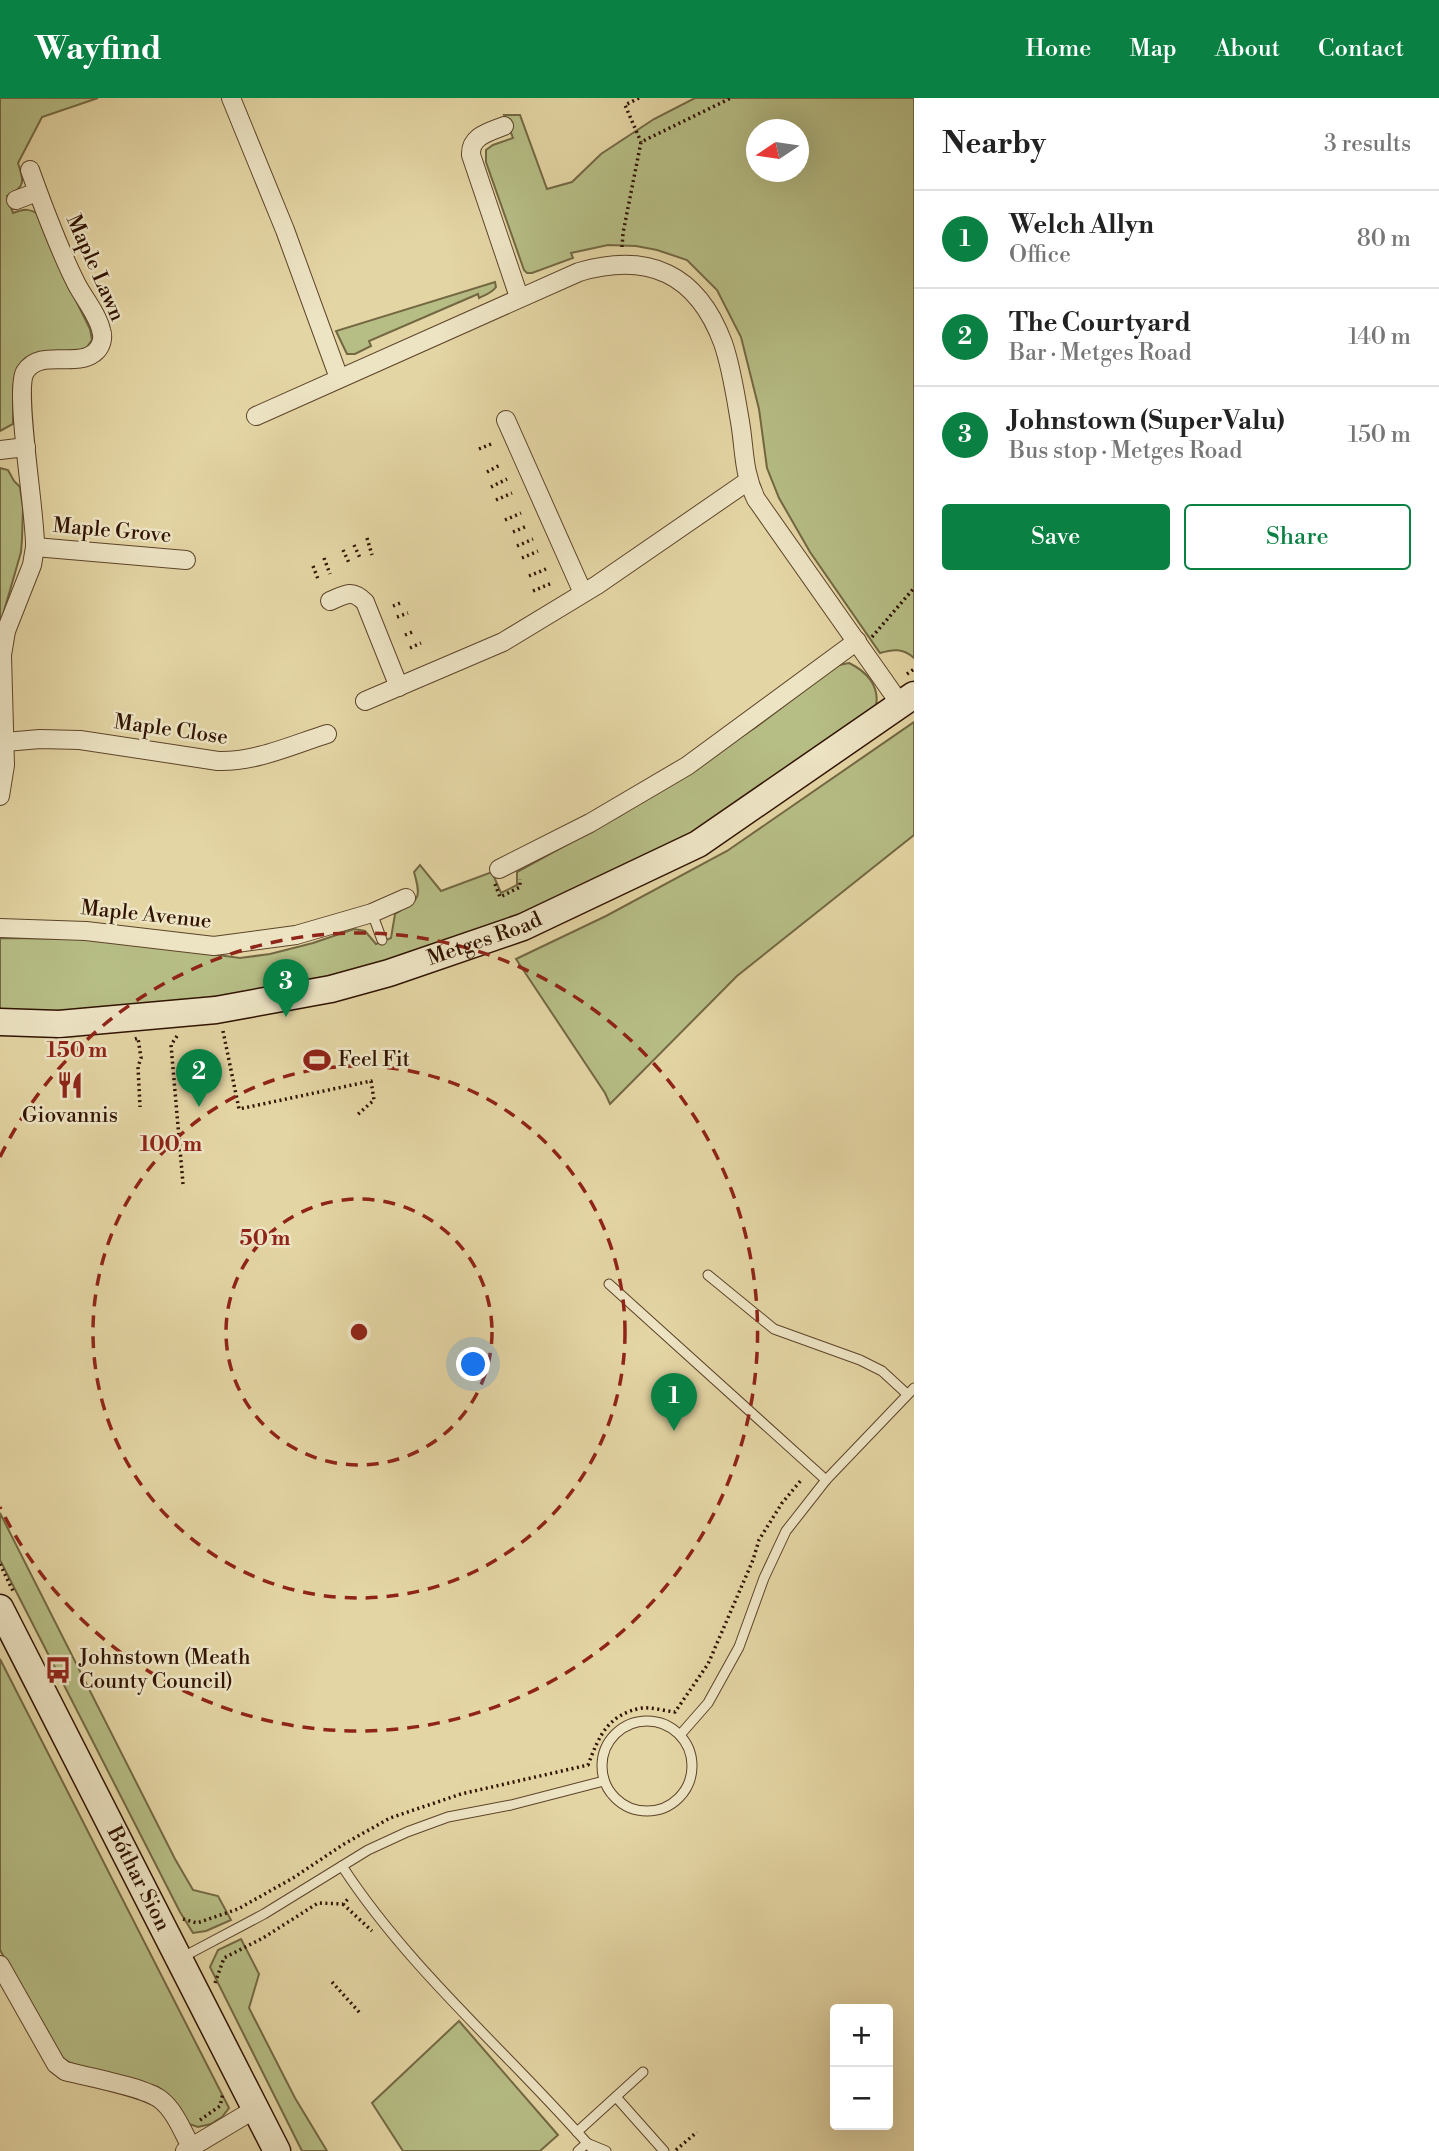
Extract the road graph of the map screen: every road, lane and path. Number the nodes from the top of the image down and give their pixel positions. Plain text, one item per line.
1 (231, 98) edge
2 (639, 98) edge
3 (731, 98) edge
4 (504, 126) dead end
5 (641, 142) junction
6 (30, 170) dead end
7 (37, 192) junction
8 (16, 200) dead end
9 (621, 264) junction
10 (519, 297) junction
11 (339, 378) junction
12 (256, 416) dead end
13 (506, 420) dead end
14 (491, 444) dead end
15 (26, 447) junction
16 (479, 449) dead end
17 (0, 450) edge
18 (500, 465) dead end
19 (487, 472) dead end
20 (507, 479) dead end
21 (748, 481) junction
22 (491, 486) dead end
23 (512, 492) dead end
24 (496, 500) dead end
25 (521, 513) dead end
26 (505, 520) dead end
27 (527, 526) dead end
28 (513, 532) dead end
29 (367, 538) dead end
30 (533, 539) dead end
31 (354, 545) dead end
32 (517, 546) dead end
33 (35, 547) junction
34 (343, 550) dead end
35 (538, 551) dead end
36 (372, 555) dead end
37 (324, 558) dead end
38 (522, 558) dead end
39 (186, 560) dead end
40 (361, 560) dead end
41 (350, 565) dead end
42 (313, 566) dead end
43 (546, 569) dead end
44 (330, 573) dead end
45 (529, 576) dead end
46 (318, 579) dead end
47 (552, 583) dead end
48 (914, 588) edge
49 (533, 591) dead end
50 (583, 593) junction
51 (330, 601) dead end
52 (403, 602) dead end
53 (393, 606) dead end
54 (408, 613) dead end
55 (397, 617) dead end
56 (415, 631) dead end
57 (405, 635) dead end
58 (421, 643) dead end
59 (859, 645) junction
60 (410, 648) dead end
61 (399, 687) junction
62 (907, 700) edge
63 (365, 701) dead end
64 (327, 734) dead end
65 (5, 742) junction
66 (0, 796) edge
67 (499, 869) dead end
68 (406, 898) dead end
69 (372, 913) junction
70 (0, 928) edge
71 (382, 940) dead end
72 (0, 1022) edge
73 (223, 1029) dead end
74 (126, 1039) dead end
75 (140, 1107) dead end
76 (356, 1116) dead end
77 (708, 1275) dead end
78 (609, 1284) dead end
79 (910, 1391) edge
80 (802, 1479) dead end
81 (826, 1480) junction
82 (0, 1608) edge
83 (680, 1735) junction
84 (604, 1781) junction
85 (342, 1866) junction
86 (358, 1891) junction
87 (177, 1917) dead end
88 (179, 1959) junction
89 (0, 1965) edge
90 (332, 1982) dead end
91 (215, 1989) dead end
92 (360, 2013) dead end
93 (643, 2072) dead end
94 (225, 2088) dead end
95 (616, 2097) junction
96 (255, 2109) junction
97 (577, 2132) junction
98 (186, 2143) edge
99 (587, 2143) junction
100 (277, 2151) edge
101 (578, 2151) edge
102 (594, 2151) edge
103 (606, 2151) edge
104 (664, 2151) edge

1 - 11 street
2 - 5 path
3 - 5 path
4 - 10 street
5 - 9 path
6 - 7 street, Maple Lawn
7 - 8 street
7 - 15 street, Maple Lawn
9 - 10 street
9 - 21 street
10 - 11 street
11 - 12 street
13 - 50 street
14 - 16 path
15 - 17 street
15 - 33 street
18 - 19 path
20 - 22 path
21 - 50 street
21 - 59 street
23 - 24 path
25 - 26 path
27 - 28 path
29 - 36 path
30 - 32 path
31 - 40 path
33 - 39 street, Maple Grove
33 - 65 street
34 - 41 path
35 - 38 path
37 - 44 path
42 - 46 path
43 - 45 path
47 - 49 path
48 - 59 path
50 - 61 street
51 - 61 street
52 - 53 path
54 - 55 path
56 - 57 path
58 - 60 path
59 - 62 street
59 - 67 street
61 - 63 street
62 - 72 street, Metges Road
64 - 65 street, Maple Close
65 - 66 street
68 - 69 street, Maple Avenue
69 - 70 street, Maple Avenue
69 - 71 lane
73 - 76 path
74 - 75 path
77 - 79 lane
78 - 81 lane
79 - 81 lane
80 - 87 path
81 - 83 lane
82 - 88 street, Bóthar Sion
83 - 84 lane
83 - 84 lane
84 - 85 lane
85 - 86 lane
85 - 88 lane
86 - 91 path
86 - 97 lane
88 - 96 street, Bóthar Sion
89 - 98 street
90 - 92 path
93 - 95 lane
94 - 98 path
95 - 97 lane
95 - 104 lane
96 - 98 street
96 - 100 street, Bóthar Sion
97 - 99 lane
99 - 101 lane
99 - 102 lane
99 - 103 lane

